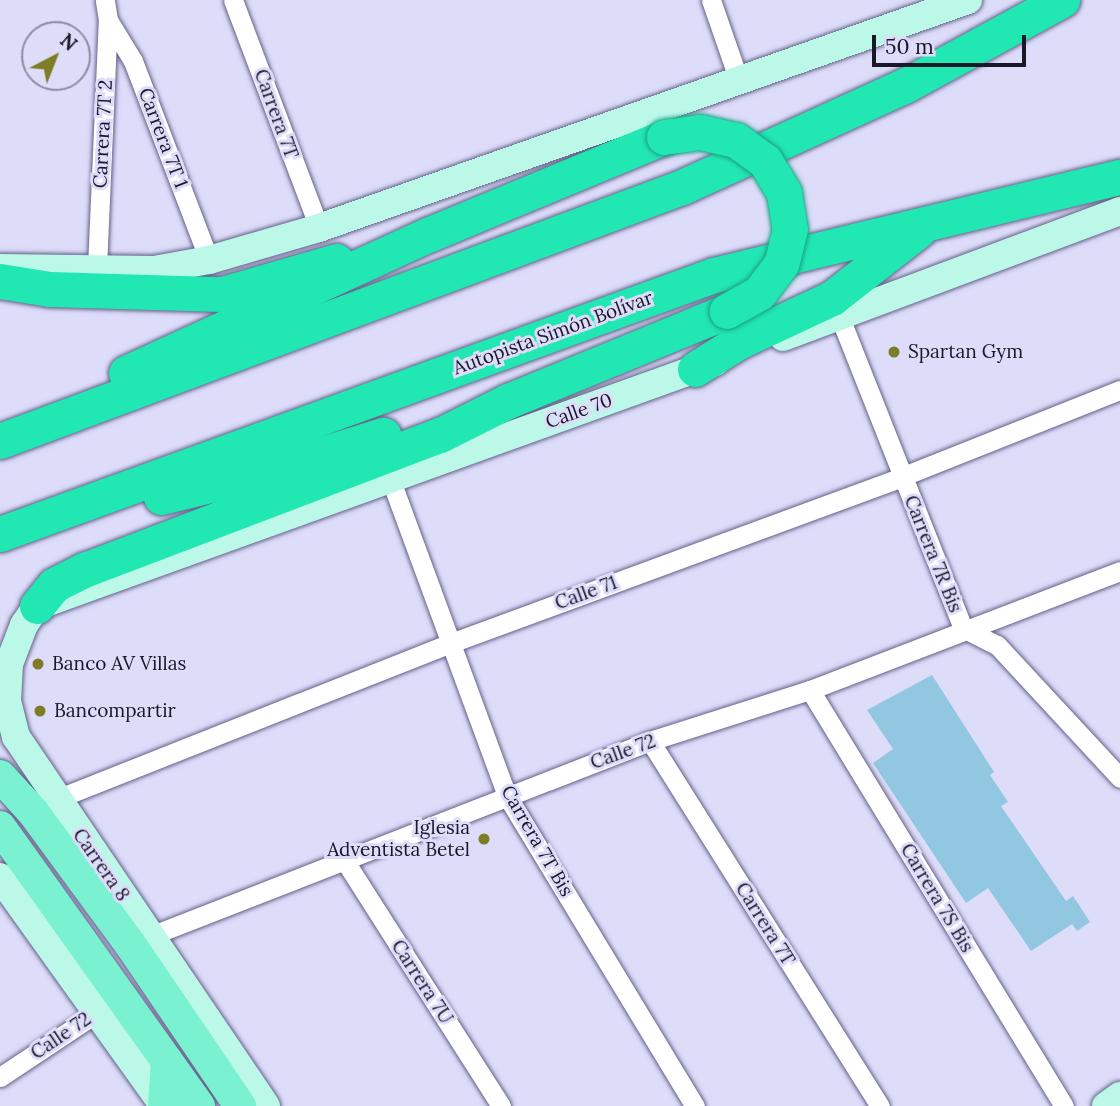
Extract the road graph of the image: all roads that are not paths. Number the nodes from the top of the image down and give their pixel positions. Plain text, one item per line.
1 (104, 0) edge
2 (233, 0) edge
3 (711, 0) edge
4 (968, 0) edge
5 (1062, 0) edge
6 (108, 20) junction
7 (738, 78) junction
8 (1120, 177) edge
9 (1120, 211) edge
10 (933, 219) junction
11 (319, 228) junction
12 (430, 234) junction
13 (209, 260) junction
14 (0, 268) edge
15 (97, 268) junction
16 (0, 281) edge
17 (839, 315) junction
18 (695, 369) junction
19 (1120, 390) edge
20 (508, 401) junction
21 (0, 434) edge
22 (0, 441) edge
23 (901, 477) junction
24 (390, 478) junction
25 (0, 536) edge
26 (1120, 571) edge
27 (37, 606) junction
28 (964, 628) junction
29 (451, 643) junction
30 (810, 690) junction
31 (650, 741) junction
32 (0, 776) edge
33 (1120, 778) edge
34 (507, 796) junction
35 (54, 800) junction
36 (0, 827) edge
37 (343, 858) junction
38 (0, 877) edge
39 (140, 940) junction
40 (110, 1004) junction
41 (170, 1006) junction
42 (204, 1014) junction
43 (201, 1051) junction
44 (167, 1061) junction
45 (0, 1077) edge
46 (1120, 1096) edge
47 (164, 1106) edge
48 (199, 1106) edge
49 (240, 1106) edge
50 (266, 1106) edge
51 (501, 1106) edge
52 (695, 1106) edge
53 (880, 1106) edge
54 (1064, 1106) edge
55 (1105, 1106) edge

1 - 6 street, Carrera 7T 2
2 - 11 street, Carrera 7T
3 - 7 street
4 - 7 street
5 - 22 highway
6 - 13 street, Carrera 7T 1
6 - 15 street, Carrera 7T 2
7 - 11 street
8 - 10 highway, Autopista Simón Bolívar
9 - 17 street, Calle 70
10 - 18 highway
10 - 25 highway, Autopista Simón Bolívar
11 - 13 street
12 - 16 highway
12 - 20 highway, bridge
12 - 21 highway
13 - 15 street
14 - 15 street
17 - 18 street, Calle 70
17 - 23 street, Carrera 7R Bis
18 - 24 street, Calle 70
19 - 23 street, Calle 71
20 - 25 highway
20 - 27 highway
23 - 28 street, Carrera 7R Bis
23 - 29 street, Calle 71
24 - 27 street, Calle 70
24 - 29 street, Carrera 7T Bis
26 - 28 street, Calle 72
27 - 35 street, Carrera 8
28 - 30 street, Calle 72
28 - 33 street, Carrera 7R Bis
29 - 34 street, Carrera 7T Bis
29 - 35 street, Calle 71
30 - 31 street, Calle 72
30 - 54 street, Carrera 7S Bis
31 - 34 street, Calle 72
31 - 53 street, Carrera 7T
32 - 39 main road, Carrera 8
34 - 37 street, Calle 72
34 - 52 street, Carrera 7T Bis
35 - 39 street, Carrera 8
36 - 40 main road
37 - 39 street, Calle 72
37 - 51 street, Carrera 7U
38 - 40 street
39 - 41 main road, Carrera 8
39 - 42 street, Carrera 8
40 - 44 main road
40 - 45 street, Calle 72
40 - 47 street
41 - 42 main road
41 - 43 main road, Carrera 8
42 - 43 main road
42 - 50 street, Carrera 8
43 - 49 main road, Carrera 8
44 - 47 main road
44 - 48 main road
46 - 55 street

